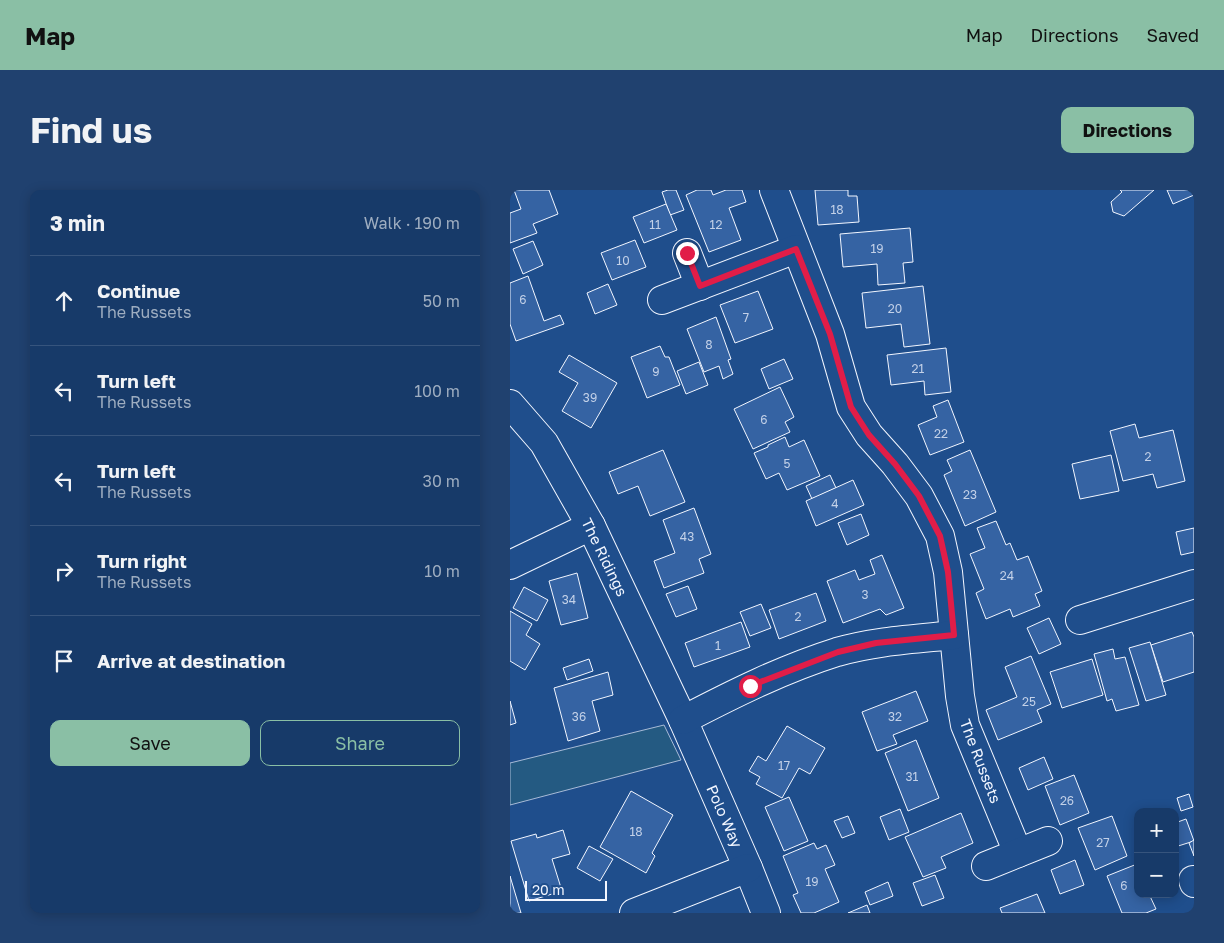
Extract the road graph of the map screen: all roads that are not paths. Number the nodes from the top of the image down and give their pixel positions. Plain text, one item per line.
1 (774, 190) edge
2 (796, 249) junction
3 (687, 253) dead end
4 (700, 286) junction
5 (662, 300) dead end
6 (510, 404) edge
7 (591, 526) junction
8 (510, 565) edge
9 (1194, 584) edge
10 (1080, 620) dead end
11 (954, 635) junction
12 (683, 720) junction
13 (1048, 841) dead end
14 (1018, 853) junction
15 (986, 866) dead end
16 (748, 868) junction
17 (634, 913) edge
18 (766, 913) edge

1 - 2 street, The Russets
2 - 4 street
2 - 11 street, The Russets
3 - 4 street
4 - 5 street
6 - 7 street, The Ridings
7 - 8 street
7 - 12 street, The Ridings
9 - 10 street
11 - 12 street
11 - 14 street, The Russets
12 - 16 street, Polo Way
13 - 14 street
14 - 15 street
16 - 17 street
16 - 18 street, Polo Way

